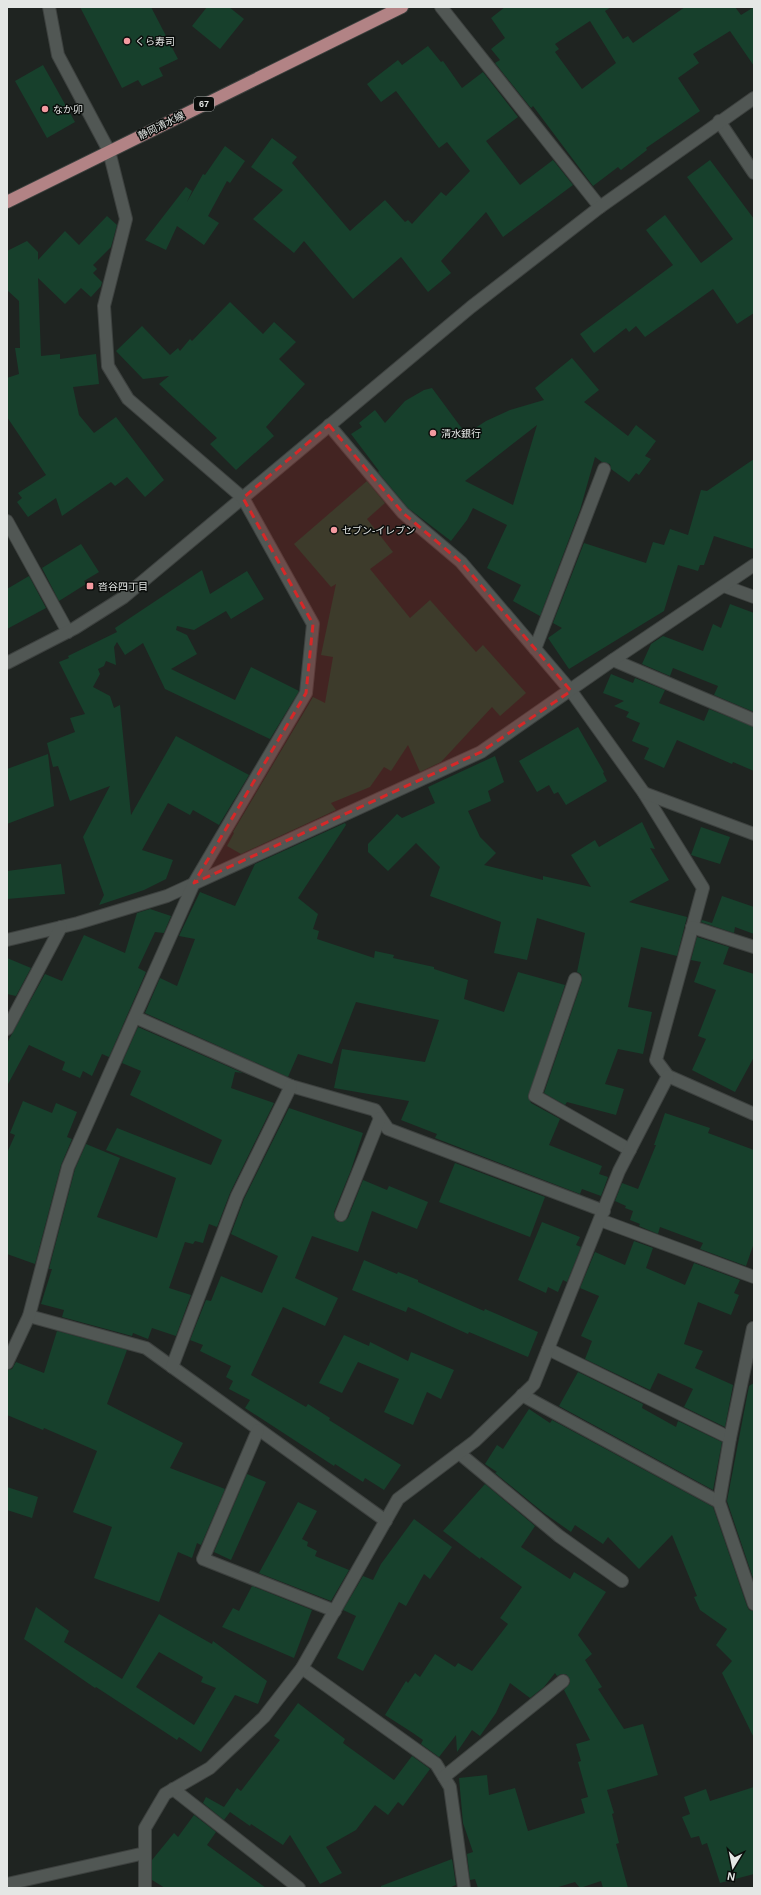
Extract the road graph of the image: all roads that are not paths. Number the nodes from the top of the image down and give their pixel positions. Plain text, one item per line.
1 (49, 7) edge
2 (402, 7) edge
3 (440, 7) edge
4 (754, 98) edge
5 (719, 121) junction
6 (109, 151) junction
7 (754, 173) edge
8 (7, 202) edge
9 (600, 207) junction
10 (329, 425) junction
11 (604, 469) dead end
12 (243, 498) junction
13 (7, 521) edge
14 (754, 566) edge
15 (724, 586) junction
16 (754, 597) edge
17 (68, 632) junction
18 (535, 650) junction
19 (613, 660) junction
20 (7, 663) edge
21 (571, 691) junction
22 (754, 720) edge
23 (644, 793) junction
24 (754, 834) edge
25 (194, 884) junction
26 (61, 927) junction
27 (692, 927) junction
28 (7, 940) edge
29 (754, 947) edge
30 (575, 979) dead end
31 (135, 1017) junction
32 (7, 1029) edge
33 (668, 1076) junction
34 (290, 1086) junction
35 (754, 1114) edge
36 (380, 1118) junction
37 (630, 1150) junction
38 (341, 1215) dead end
39 (602, 1215) junction
40 (754, 1277) edge
41 (29, 1316) junction
42 (754, 1326) edge
43 (548, 1349) junction
44 (7, 1363) edge
45 (172, 1367) junction
46 (522, 1395) junction
47 (258, 1430) junction
48 (730, 1438) junction
49 (459, 1453) junction
50 (719, 1502) junction
51 (386, 1521) junction
52 (622, 1581) dead end
53 (754, 1604) edge
54 (335, 1611) junction
55 (302, 1668) junction
56 (563, 1681) dead end
57 (444, 1777) junction
58 (173, 1790) junction
59 (145, 1853) junction
60 (7, 1884) edge
61 (145, 1888) edge
62 (299, 1888) edge
63 (464, 1888) edge

1 - 6 street
2 - 6 main road, 静岡清水線 / 67
3 - 9 street
4 - 5 street
5 - 7 street
5 - 9 street
6 - 8 main road, 静岡清水線 / 67
6 - 12 street
9 - 10 street
10 - 12 street
10 - 18 street
11 - 18 street
12 - 17 street
12 - 25 street
13 - 17 street
14 - 15 street
15 - 16 street
15 - 19 street
17 - 20 street
18 - 21 street
19 - 21 street
19 - 22 street
21 - 23 street
21 - 25 street
23 - 24 street
23 - 27 street
25 - 26 street
25 - 31 street
26 - 28 street
26 - 32 street
27 - 29 street
27 - 33 street
30 - 37 street
31 - 34 street
31 - 41 street
33 - 35 street
33 - 37 street
34 - 36 street
34 - 45 street
36 - 38 street
36 - 39 street
37 - 39 street
39 - 40 street
39 - 43 street
41 - 44 street
41 - 45 street
42 - 48 street
43 - 46 street
43 - 48 street
45 - 47 street
46 - 49 street
46 - 50 street
47 - 51 street
47 - 54 street
48 - 50 street
49 - 51 street
49 - 52 street
50 - 53 street
51 - 54 street
54 - 55 street
55 - 57 street
55 - 58 street
56 - 57 street
57 - 63 street
58 - 59 street
58 - 62 street
59 - 60 street
59 - 61 street

